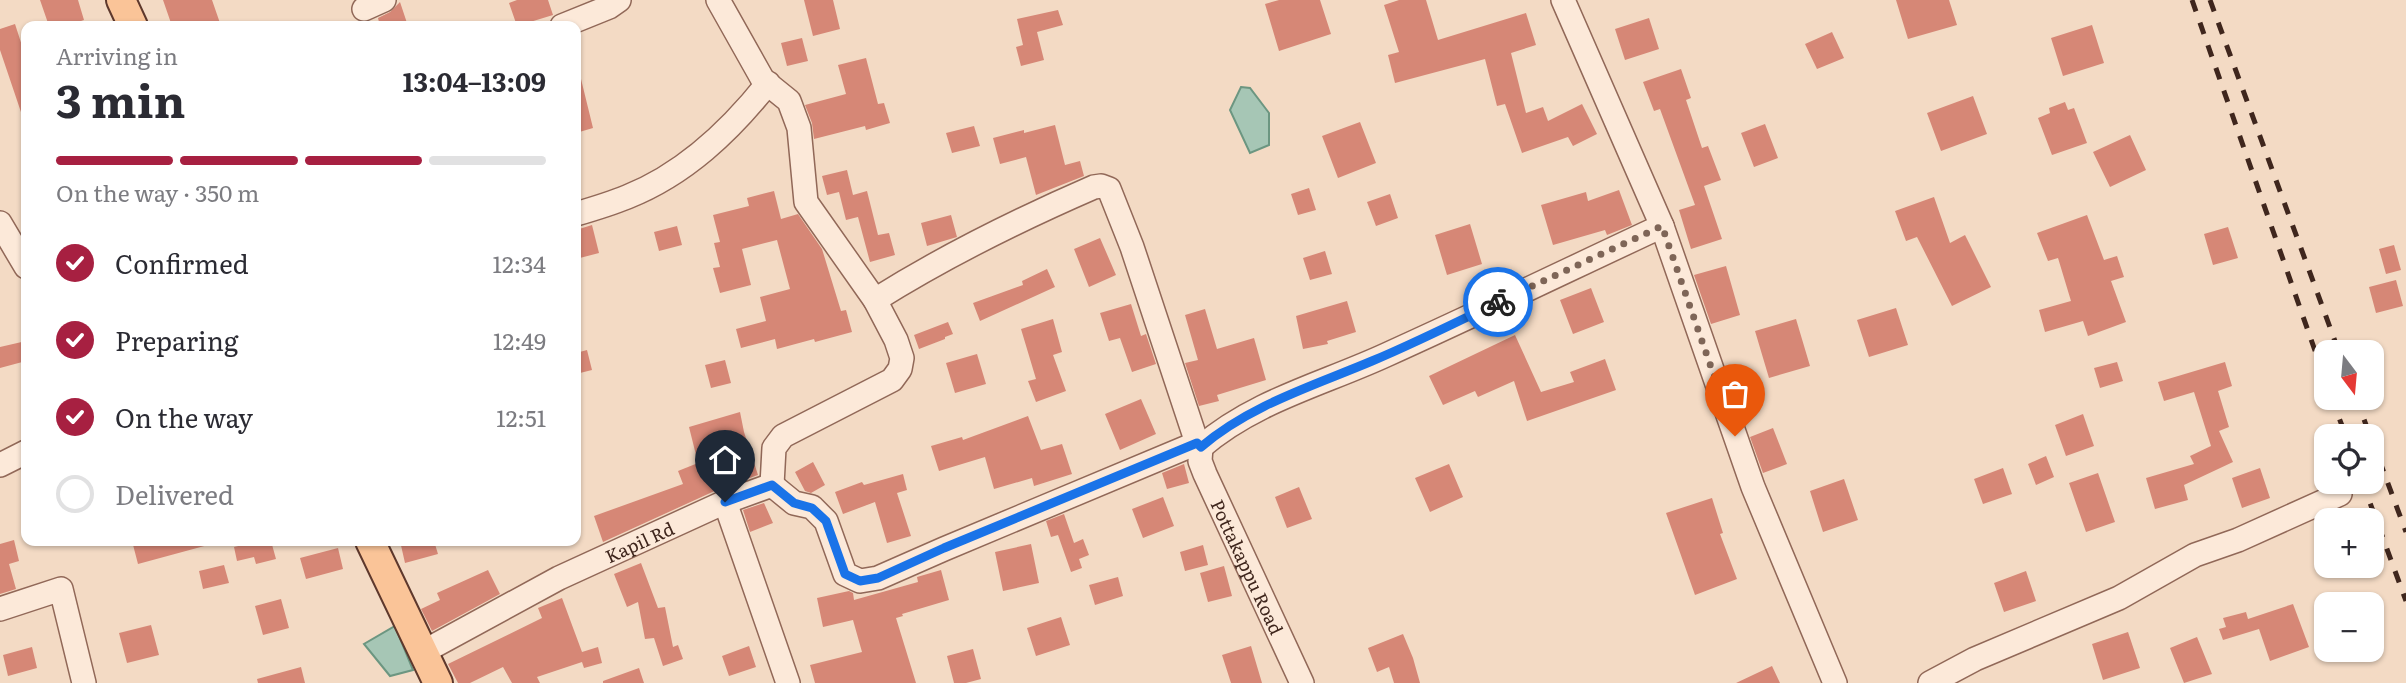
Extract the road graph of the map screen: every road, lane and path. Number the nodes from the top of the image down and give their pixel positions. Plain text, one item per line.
1 (121, 0) edge
2 (618, 0) edge
3 (718, 0) edge
4 (1563, 0) edge
5 (130, 21) edge
6 (574, 21) edge
7 (768, 83) junction
8 (581, 212) edge
9 (0, 223) edge
10 (1662, 226) junction
11 (21, 259) edge
12 (875, 300) junction
13 (1199, 445) junction
14 (21, 455) edge
15 (0, 465) edge
16 (772, 485) junction
17 (2340, 494) dead end
18 (725, 502) junction
19 (372, 546) edge
20 (0, 609) edge
21 (423, 652) junction
22 (84, 683) edge
23 (438, 683) edge
24 (788, 683) edge
25 (1302, 683) edge
26 (1835, 683) edge
27 (1930, 683) edge

1 - 5 main road
2 - 6 street
3 - 7 street
4 - 10 street
7 - 8 street
7 - 12 street
9 - 11 street
10 - 13 street
10 - 26 street
12 - 13 street, Pottakappu Road
12 - 16 street
13 - 16 street
13 - 25 street, Pottakappu Road
14 - 15 street
16 - 18 street, Kapil Rd
17 - 27 street
18 - 21 street, Kapil Rd
18 - 24 street
19 - 21 main road
20 - 22 street
21 - 23 main road

